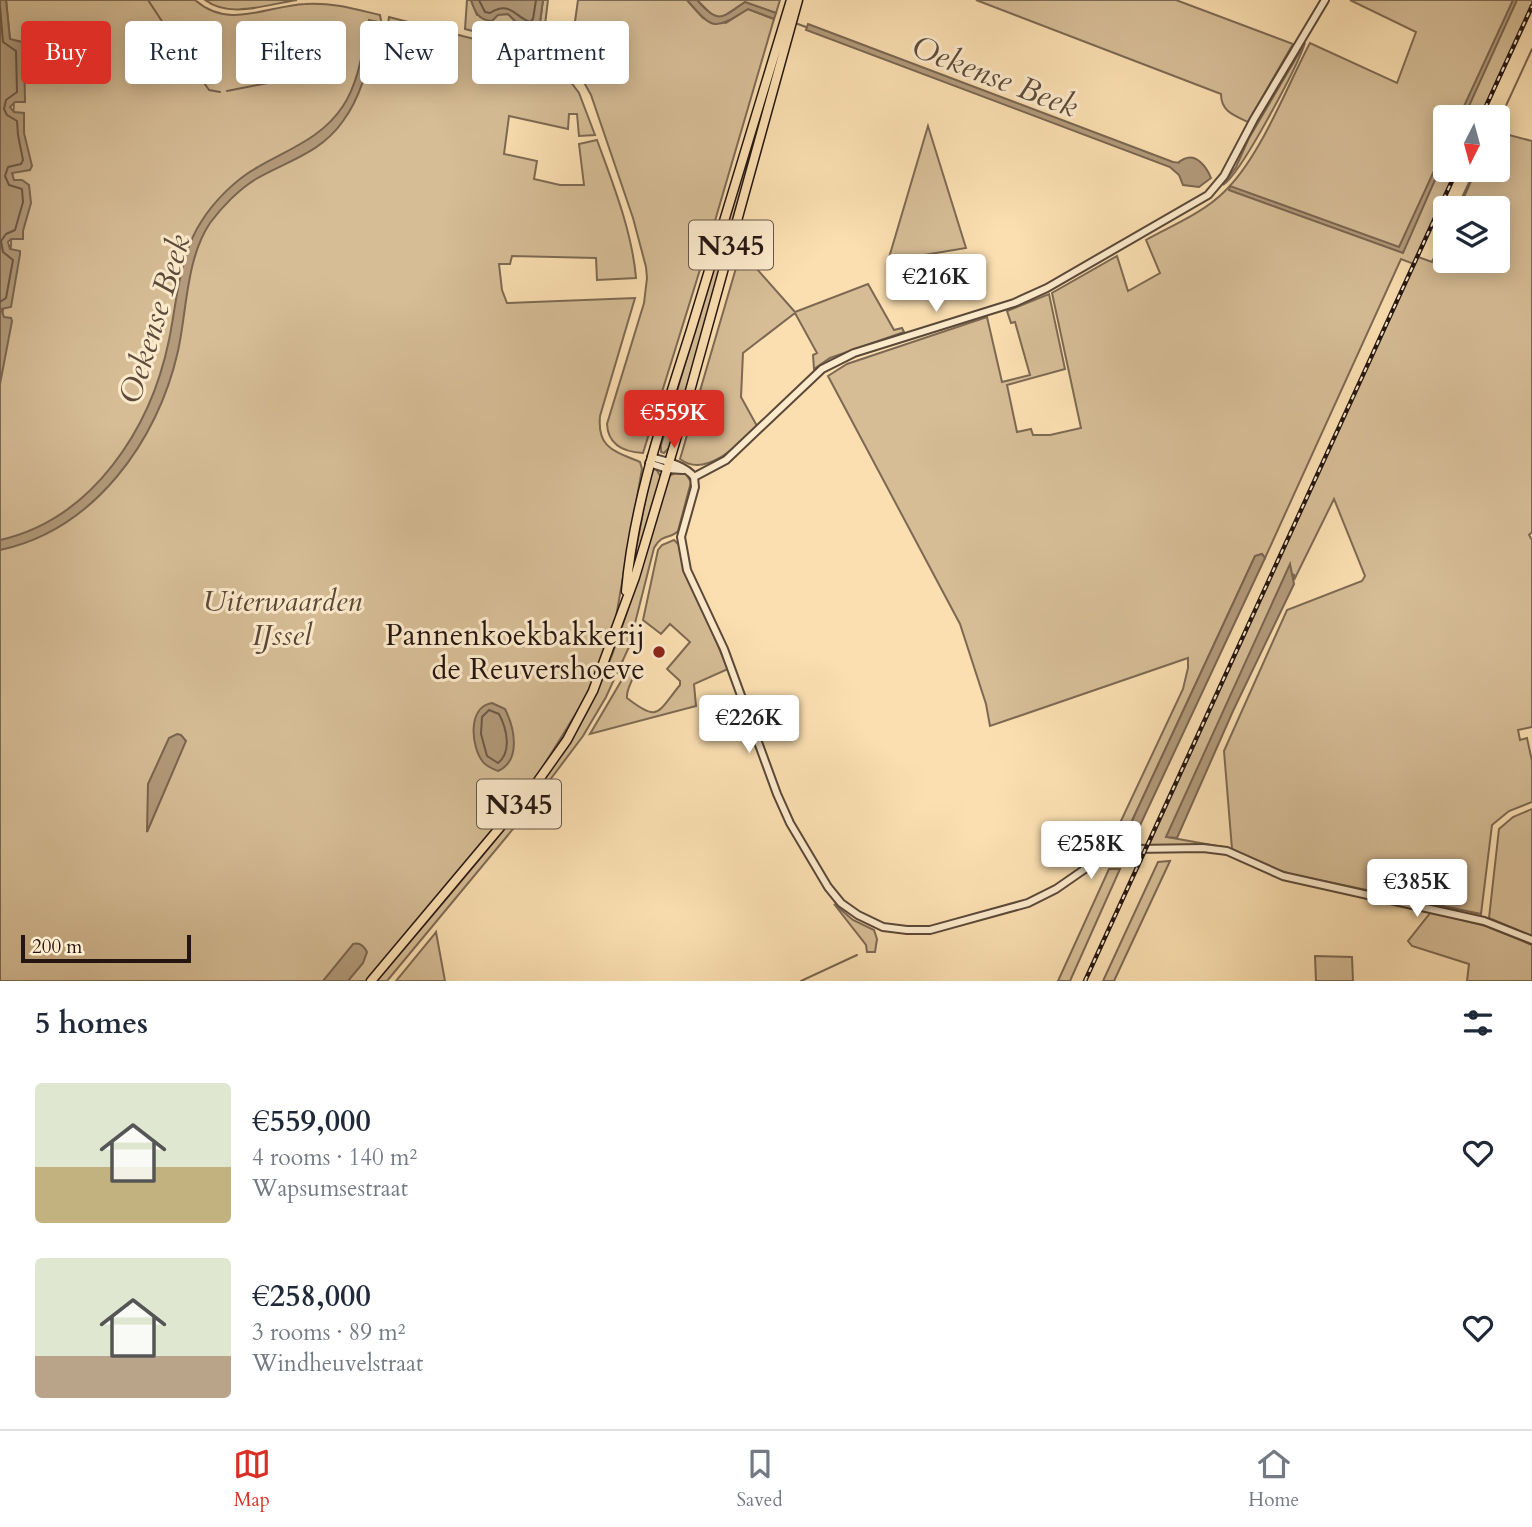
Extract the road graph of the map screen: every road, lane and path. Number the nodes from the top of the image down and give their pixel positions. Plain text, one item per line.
1 (791, 0) edge
2 (798, 0) edge
3 (1325, 0) edge
4 (789, 17) junction
5 (786, 27) junction
6 (650, 460) junction
7 (668, 465) junction
8 (694, 477) junction
9 (625, 601) junction
10 (1532, 940) edge
11 (371, 981) edge

1 - 4 main road, N345
2 - 4 main road, N345
3 - 8 street
4 - 5 main road, N345
5 - 6 main road, N345
5 - 7 main road, N345
6 - 7 street
6 - 9 main road, N345
7 - 8 street
7 - 9 main road, N345
8 - 10 street
9 - 11 main road, N345

